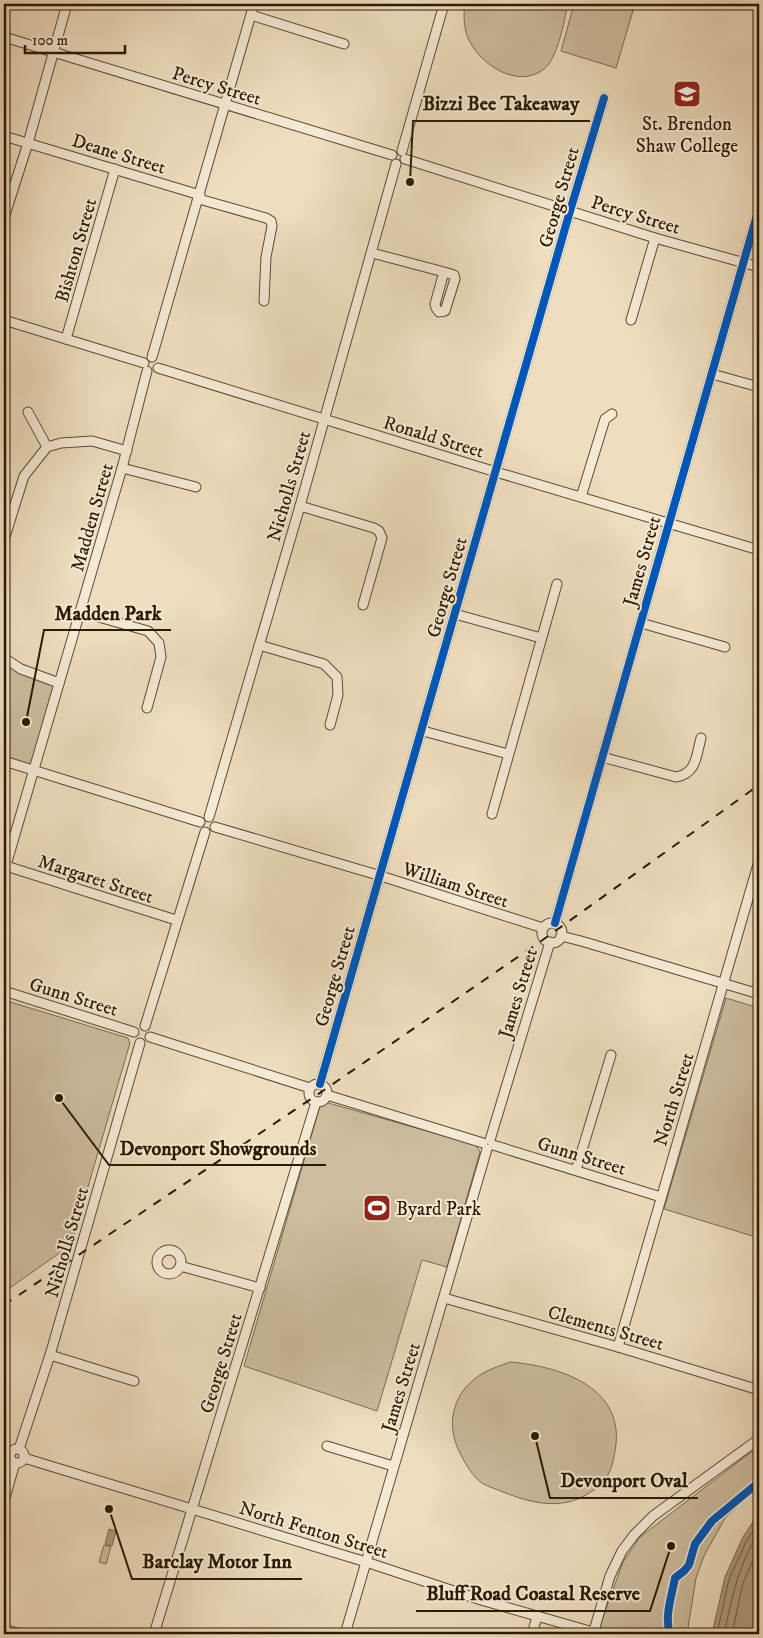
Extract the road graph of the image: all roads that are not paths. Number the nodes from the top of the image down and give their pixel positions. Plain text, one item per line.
1 (67, 4) edge
2 (254, 4) edge
3 (444, 4) edge
4 (251, 15) junction
5 (4, 37) edge
6 (344, 44) dead end
7 (54, 52) junction
8 (604, 98) dead end
9 (226, 105) junction
10 (4, 136) edge
11 (28, 143) junction
12 (392, 155) junction
13 (403, 155) junction
14 (396, 164) junction
15 (115, 169) junction
16 (199, 197) junction
17 (759, 208) edge
18 (570, 211) junction
19 (4, 218) edge
20 (655, 238) junction
21 (372, 253) junction
22 (743, 262) junction
23 (759, 267) edge
24 (444, 272) dead end
25 (264, 301) dead end
26 (4, 320) edge
27 (631, 320) dead end
28 (66, 339) junction
29 (152, 357) junction
30 (146, 367) junction
31 (158, 368) junction
32 (712, 374) junction
33 (759, 387) edge
34 (28, 412) dead end
35 (612, 414) dead end
36 (324, 419) junction
37 (47, 446) junction
38 (127, 451) junction
39 (122, 468) junction
40 (496, 472) junction
41 (196, 487) dead end
42 (581, 497) junction
43 (300, 506) junction
44 (7, 518) edge
45 (669, 522) junction
46 (4, 540) edge
47 (759, 550) edge
48 (557, 584) dead end
49 (363, 605) dead end
50 (80, 612) junction
51 (454, 614) junction
52 (641, 623) junction
53 (541, 638) junction
54 (259, 645) junction
55 (725, 647) dead end
56 (4, 658) edge
57 (59, 683) junction
58 (147, 708) dead end
59 (330, 725) dead end
60 (422, 731) junction
61 (701, 738) dead end
62 (508, 754) junction
63 (602, 757) junction
64 (4, 761) edge
65 (35, 770) junction
66 (492, 814) dead end
67 (209, 817) junction
68 (200, 822) junction
69 (215, 827) junction
70 (205, 832) junction
71 (759, 861) edge
72 (5, 869) edge
73 (381, 876) junction
74 (176, 920) junction
75 (555, 923) junction
76 (543, 928) junction
77 (561, 936) junction
78 (550, 942) junction
79 (725, 983) junction
80 (4, 992) edge
81 (759, 994) edge
82 (145, 1026) junction
83 (134, 1032) junction
84 (150, 1037) junction
85 (140, 1043) junction
86 (611, 1055) dead end
87 (320, 1084) junction
88 (310, 1088) junction
89 (327, 1095) junction
90 (316, 1102) junction
91 (488, 1144) junction
92 (576, 1170) junction
93 (661, 1197) junction
94 (180, 1266) dead end
95 (260, 1288) junction
96 (444, 1298) junction
97 (618, 1347) junction
98 (50, 1355) junction
99 (134, 1381) dead end
100 (759, 1390) edge
101 (759, 1439) edge
102 (327, 1446) dead end
103 (19, 1449) junction
104 (7, 1453) edge
105 (24, 1458) junction
106 (15, 1463) junction
107 (393, 1466) junction
108 (4, 1501) edge
109 (191, 1509) junction
110 (366, 1562) junction
111 (537, 1617) junction
112 (4, 1630) edge
113 (593, 1633) edge
114 (20, 1634) edge
115 (154, 1634) edge
116 (345, 1634) edge
117 (532, 1634) edge

1 - 7 street
2 - 4 street
3 - 13 street
4 - 6 street
4 - 9 street
5 - 7 street, Percy Street
7 - 9 street, Percy Street
7 - 11 street
8 - 18 street, George Street
9 - 12 street, Percy Street
9 - 16 street
10 - 11 street, Deane Street
11 - 15 street, Deane Street
11 - 19 street
12 - 13 street
12 - 14 street
13 - 14 street
13 - 18 street, Percy Street
14 - 21 street, Nicholls Street
15 - 16 street, Deane Street
15 - 28 street, Bishton Street
16 - 25 street, Deane Street
16 - 29 street
17 - 22 street, James Street
18 - 20 street, Percy Street
18 - 40 street, George Street
20 - 22 street, Percy Street
20 - 27 street
21 - 24 street
21 - 36 street, Nicholls Street
22 - 23 street, Percy Street
22 - 32 street, James Street
26 - 28 street
28 - 30 street
29 - 30 street
29 - 31 street
30 - 31 street
30 - 38 street, Madden Street
31 - 36 street, Ronald Street
32 - 33 street
32 - 45 street, James Street
34 - 37 street
35 - 42 street
36 - 40 street, Ronald Street
36 - 43 street, Nicholls Street
37 - 38 street
37 - 44 street
38 - 39 street, Madden Street
39 - 41 street
39 - 50 street, Madden Street
40 - 42 street, Ronald Street
40 - 51 street, George Street
42 - 45 street, Ronald Street
43 - 49 street
43 - 54 street, Nicholls Street
44 - 46 street
45 - 47 street, Ronald Street
45 - 52 street, James Street
48 - 53 street
50 - 57 street, Madden Street
50 - 58 street
51 - 53 street
51 - 60 street, George Street
52 - 55 street
52 - 63 street, James Street
53 - 62 street
54 - 59 street
54 - 67 street, Nicholls Street
56 - 57 street
57 - 65 street, Madden Street
60 - 62 street
60 - 73 street, George Street
61 - 63 street
62 - 66 street
63 - 75 street, James Street
64 - 65 street
65 - 68 street
65 - 72 street, Madden Street
67 - 68 street
67 - 69 street
68 - 70 street
69 - 70 street
69 - 73 street, William Street
70 - 74 street
71 - 79 street, North Street
72 - 74 street, Margaret Street
73 - 76 street, William Street
73 - 87 street, George Street
74 - 82 street
75 - 76 street
75 - 77 street
76 - 78 street
77 - 78 street
77 - 79 street
78 - 91 street, James Street
79 - 81 street
79 - 93 street, North Street
80 - 83 street, Gunn Street
82 - 83 street
82 - 84 street
83 - 85 street
84 - 85 street
84 - 88 street
85 - 98 street, Nicholls Street
86 - 92 street
87 - 88 street
87 - 89 street
88 - 90 street
89 - 90 street
89 - 91 street, Gunn Street
90 - 95 street, George Street
91 - 92 street, Gunn Street
91 - 96 street, James Street
92 - 93 street, Gunn Street
93 - 97 street, North Street
94 - 95 street
95 - 109 street, George Street
96 - 97 street, Clements Street
96 - 107 street, James Street
97 - 100 street, Clements Street
98 - 99 street
98 - 103 street, Nicholls Street
101 - 113 street
102 - 107 street
103 - 104 street
103 - 105 street
104 - 106 street
105 - 106 street
105 - 109 street, North Fenton Street
106 - 108 street
107 - 110 street, James Street
109 - 110 street, North Fenton Street
109 - 115 street, George Street
110 - 111 street, North Fenton Street
110 - 116 street, James Street
111 - 113 street, North Fenton Street
111 - 117 street
112 - 114 street

